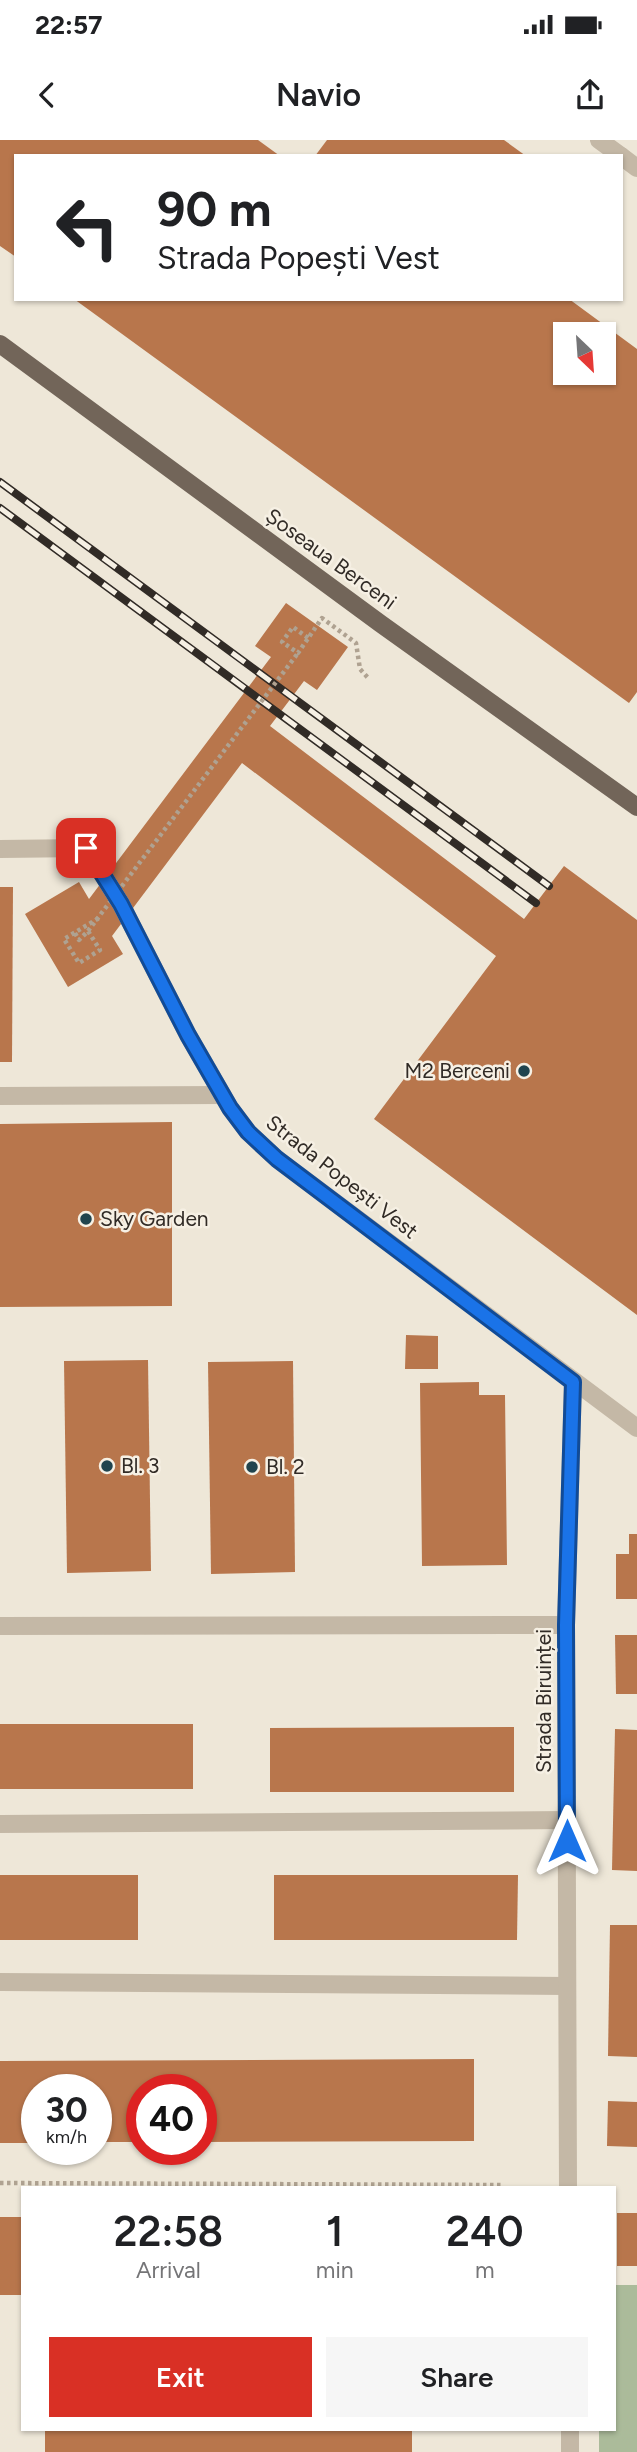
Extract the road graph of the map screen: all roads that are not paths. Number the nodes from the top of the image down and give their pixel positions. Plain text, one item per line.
1 (599, 140) edge
2 (618, 154) edge
3 (0, 344) edge
4 (637, 807) edge
5 (0, 849) edge
6 (222, 1095) junction
7 (0, 1096) edge
8 (573, 1382) junction
9 (637, 1428) edge
10 (566, 1625) junction
11 (0, 1626) edge
12 (567, 1819) junction
13 (0, 1824) edge
14 (0, 1982) edge
15 (567, 1986) junction
16 (568, 2186) edge
17 (570, 2431) edge
18 (570, 2452) edge

1 - 2 street
3 - 4 main road, Șoseaua Berceni
5 - 6 street, Strada Popești Vest
6 - 7 street
6 - 8 street, Strada Popești Vest
8 - 9 street, Strada Popești Vest
8 - 10 street, Strada Biruinței
10 - 11 street
10 - 12 street, Strada Biruinței
12 - 13 street
12 - 15 street, Strada Biruinței
14 - 15 street
15 - 16 street, Strada Biruinței
17 - 18 street

